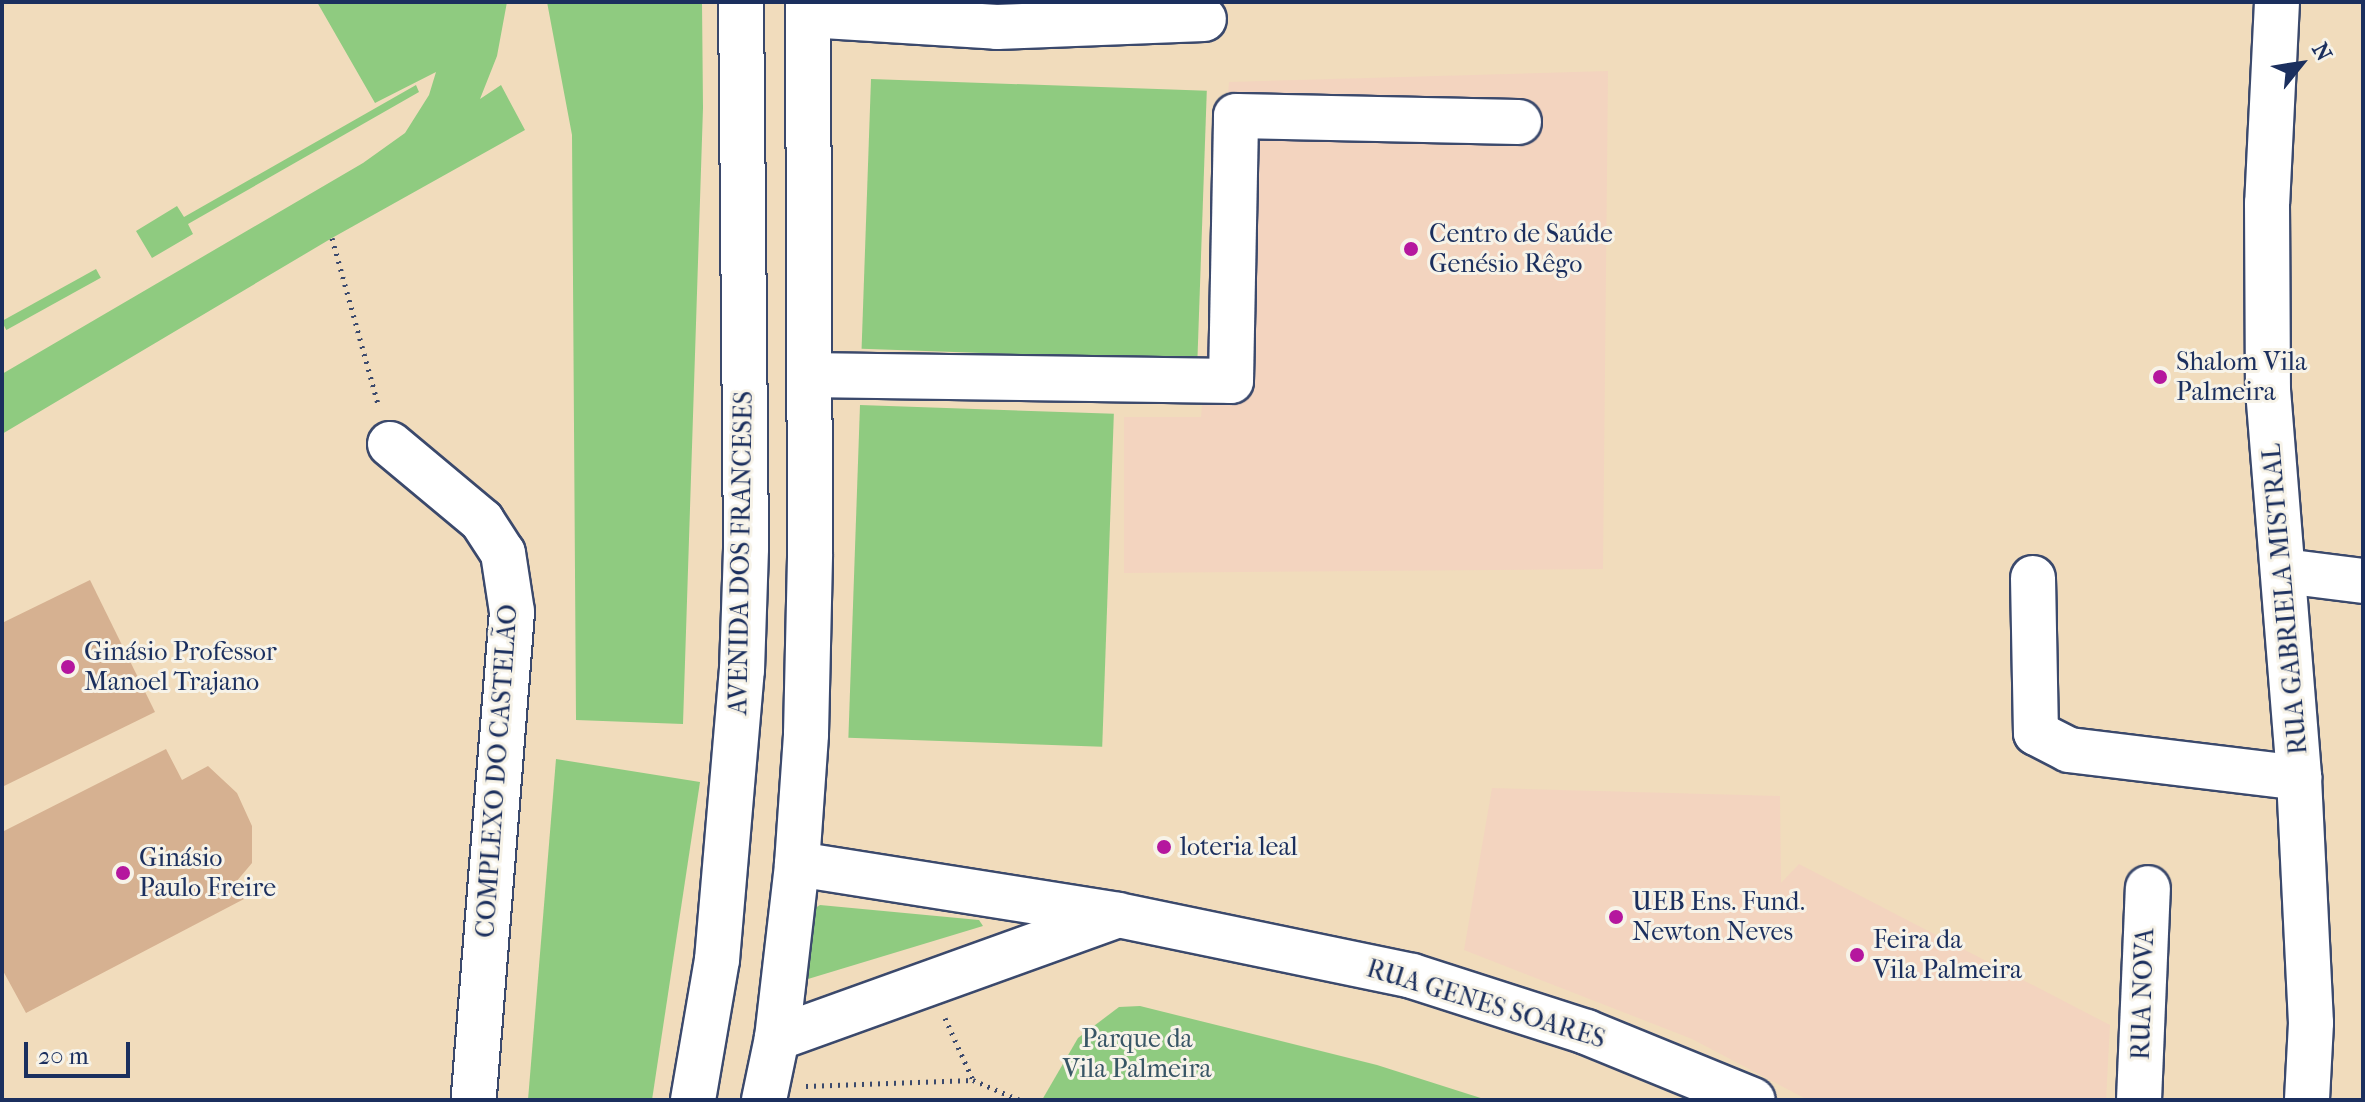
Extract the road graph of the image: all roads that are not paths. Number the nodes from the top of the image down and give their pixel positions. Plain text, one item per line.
1 (741, 2) edge
2 (2277, 2) edge
3 (808, 9) edge
4 (878, 11) edge
5 (1204, 19) dead end
6 (1519, 122) dead end
7 (810, 375) junction
8 (390, 444) road end
9 (2284, 571) junction
10 (2033, 578) dead end
11 (2363, 581) edge
12 (2299, 778) junction
13 (797, 864) junction
14 (2148, 888) dead end
15 (1118, 915) junction
16 (777, 1038) junction
17 (766, 1094) edge
18 (474, 1100) edge
19 (693, 1100) edge
20 (1753, 1100) edge
21 (2139, 1100) edge
22 (2307, 1100) edge

1 - 19 street, AVENIDA DOS FRANCESES
2 - 9 street, RUA GABRIELA MISTRAL
3 - 4 street
3 - 7 street
4 - 5 street
6 - 7 street
7 - 13 street
8 - 18 street, COMPLEXO DO CASTELÃO
9 - 11 street
9 - 12 street, RUA GABRIELA MISTRAL
10 - 12 street
12 - 22 street, RUA GABRIELA MISTRAL
13 - 15 street, RUA GENES SOARES
13 - 16 street
14 - 21 street, RUA NOVA
15 - 16 street
15 - 20 street, RUA GENES SOARES
16 - 17 street

